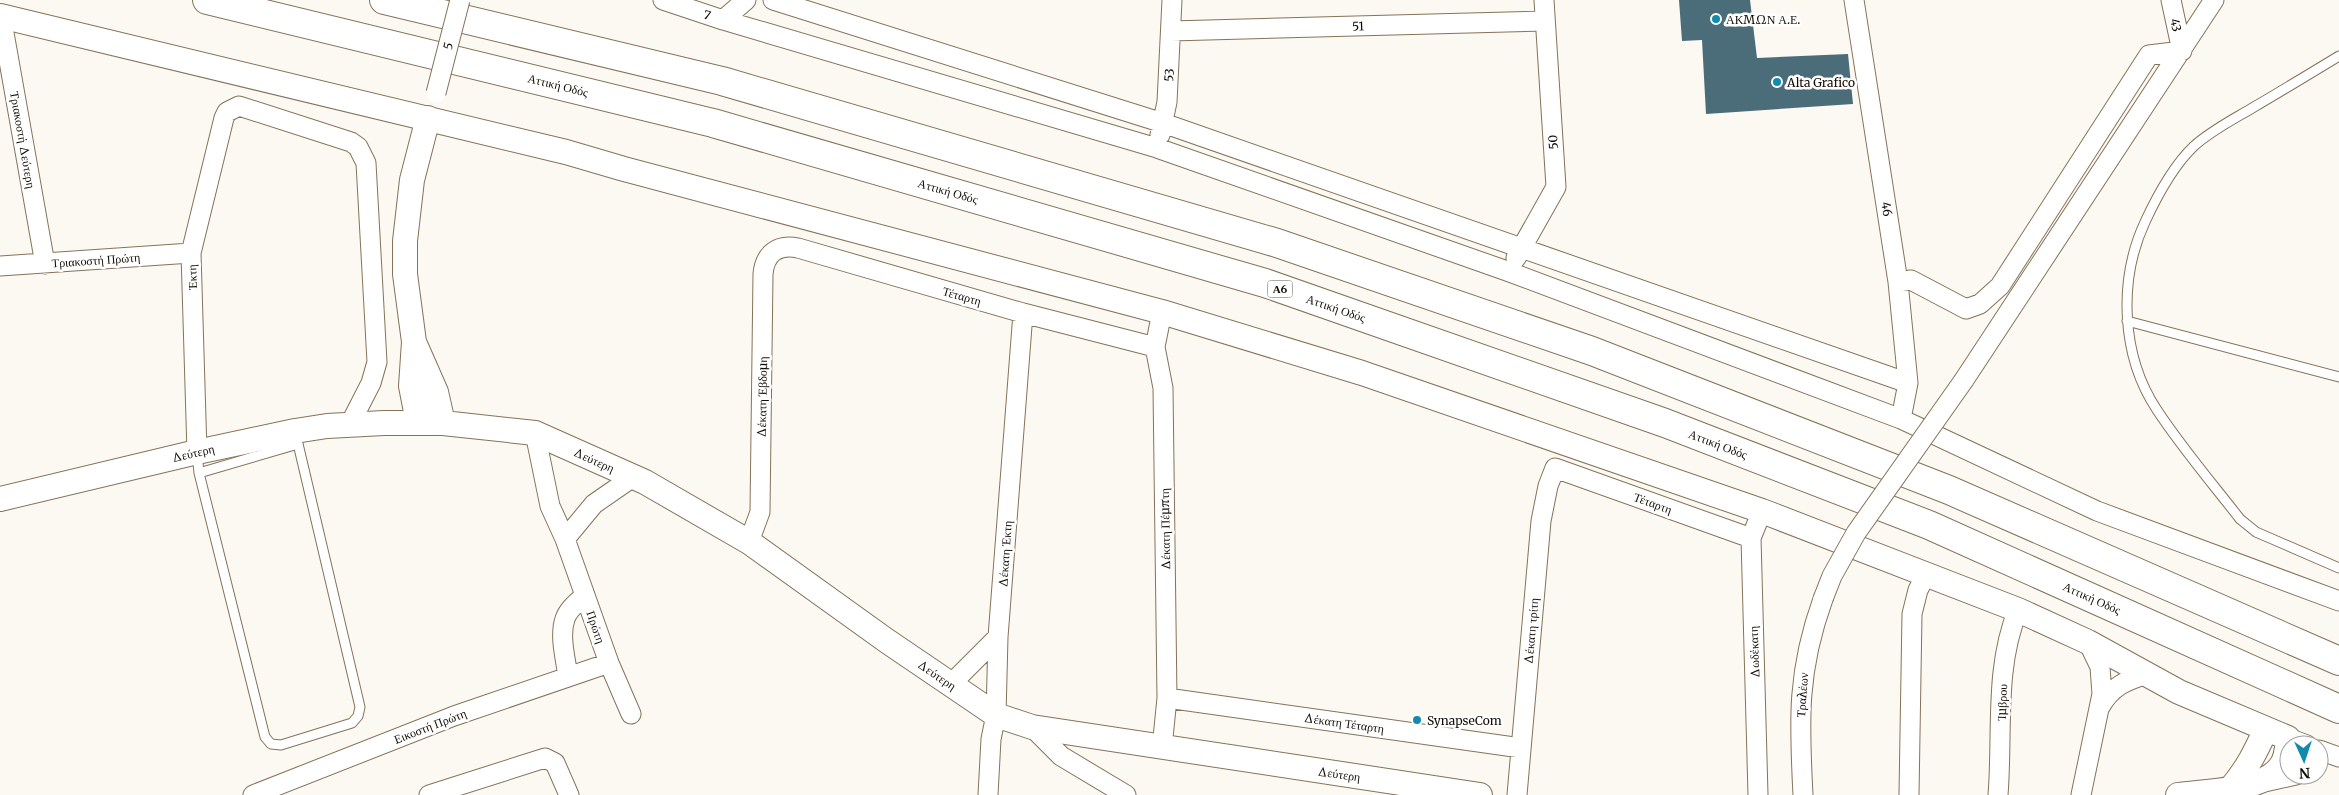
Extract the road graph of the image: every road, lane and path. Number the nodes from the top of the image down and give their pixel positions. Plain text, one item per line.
1 (207, 0) edge
2 (384, 0) edge
3 (460, 0) edge
4 (663, 0) edge
5 (746, 0) edge
6 (773, 0) edge
7 (1172, 0) edge
8 (1544, 0) edge
9 (1854, 0) edge
10 (2171, 0) edge
11 (2214, 0) edge
12 (1, 16) edge
13 (723, 20) junction
14 (1545, 21) junction
15 (1172, 31) junction
16 (3, 43) edge
17 (2182, 51) junction
18 (2339, 56) edge
19 (428, 118) junction
20 (1163, 123) junction
21 (1157, 148) junction
22 (1522, 249) junction
23 (772, 252) joint
24 (191, 253) junction
25 (45, 264) junction
26 (0, 266) edge
27 (1507, 272) junction
28 (1898, 282) junction
29 (1162, 312) junction
30 (1023, 313) junction
31 (2127, 321) junction
32 (414, 342) junction
33 (1155, 348) junction
34 (2339, 377) edge
35 (1908, 383) junction
36 (1901, 419) junction
37 (418, 422) junction
38 (443, 423) junction
39 (350, 424) junction
40 (535, 433) junction
41 (297, 437) junction
42 (198, 463) junction
43 (1555, 468) joint
44 (633, 477) junction
45 (0, 499) edge
46 (1762, 511) junction
47 (565, 538) junction
48 (1751, 538) junction
49 (749, 542) junction
50 (2339, 568) edge
51 (1926, 575) junction
52 (585, 595) junction
53 (2339, 601) edge
54 (2018, 610) junction
55 (998, 637) junction
56 (2088, 642) junction
57 (2339, 661) edge
58 (609, 663) junction
59 (2148, 674) junction
60 (568, 677) junction
61 (950, 685) junction
62 (1167, 698) junction
63 (2100, 707) junction
64 (2339, 709) edge
65 (631, 714) dead end
66 (996, 716) junction
67 (1032, 727) junction
68 (2266, 729) junction
69 (2282, 735) edge
70 (1162, 748) junction
71 (1521, 748) junction
72 (2279, 769) edge
73 (2279, 779) edge
74 (2257, 784) junction
75 (299, 787) edge
76 (2231, 788) junction
77 (254, 795) edge
78 (429, 795) edge
79 (569, 795) edge
80 (988, 795) edge
81 (1126, 795) edge
82 (1480, 795) edge
83 (1517, 795) edge
84 (1758, 795) edge
85 (1803, 795) edge
86 (1909, 795) edge
87 (1998, 795) edge
88 (2081, 795) edge
89 (2178, 795) edge

1 - 64 highway, Αττική Οδός / Α6
2 - 57 highway
3 - 19 street, 5, bridge
4 - 13 street, 7
5 - 13 street
6 - 20 street
7 - 15 street, 53
8 - 14 street, 50
9 - 28 street, 46
10 - 17 street, 43
11 - 17 street, Τραλέων
12 - 16 street, Τριακοστή Δεύτερη
12 - 19 street
13 - 21 street, 7
14 - 15 street, 51
14 - 22 street, 50
15 - 20 street, 53
16 - 25 street, Τριακοστή Δεύτερη
17 - 28 street
17 - 85 street, Τραλέων, bridge
18 - 31 lane
19 - 29 street
19 - 32 street
20 - 21 street, 53
20 - 22 street
21 - 27 street, 7
22 - 27 street, 50
22 - 35 street
23 - 30 street, Τέταρτη
23 - 49 street, Δέκατη Έβδομη
24 - 25 street, Τριακοστή Πρώτη
24 - 39 street, Έκτη
24 - 42 street, Έκτη
25 - 26 street, Τριακοστή Πρώτη
27 - 36 street, 7
28 - 35 street, 46
29 - 33 street, Δέκατη Πέμπτη
29 - 46 street
30 - 33 street, Τέταρτη
30 - 55 street, Δέκατη Έκτη
31 - 34 lane
31 - 50 lane
32 - 37 street
32 - 38 street
33 - 62 street, Δέκατη Πέμπτη
35 - 36 street, 46
36 - 53 street, 7
37 - 38 street, Δεύτερη
37 - 39 street, Δεύτερη
38 - 40 street, Δεύτερη
39 - 41 street, Δεύτερη
40 - 44 street, Δεύτερη
40 - 47 street, Πρώτη
41 - 42 street, Δεύτερη
41 - 42 lane
42 - 45 street, Δεύτερη
43 - 48 street, Τέταρτη
43 - 71 street, Δέκατη τρίτη
44 - 47 street
44 - 49 street, Δεύτερη
46 - 48 street, Δωδέκατη
46 - 51 street
47 - 52 street, Πρώτη
48 - 84 street, Δωδέκατη
49 - 61 street, Δεύτερη
51 - 54 street
51 - 86 street
52 - 58 street, Πρώτη
52 - 60 street
54 - 56 street
54 - 87 street, Ίμβρου
55 - 61 street
55 - 66 street, Δέκατη Έκτη
56 - 59 street
56 - 63 street
58 - 60 street, Εικοστή Πρώτη
58 - 65 street, Πρώτη
59 - 63 street
59 - 68 street
60 - 75 street, Εικοστή Πρώτη
61 - 66 street, Δεύτερη
62 - 70 street, Δέκατη Πέμπτη
62 - 71 street, Δέκατη Τέταρτη
63 - 88 street
66 - 67 street, Δεύτερη
66 - 80 street, Δέκατη Έκτη
67 - 70 street, Δεύτερη
67 - 81 street
68 - 69 street
68 - 76 street
70 - 82 street, Δεύτερη
71 - 83 street, Δέκατη τρίτη
72 - 74 street
73 - 74 street
74 - 76 street
75 - 77 street, Εικοστή Πρώτη
76 - 89 street
78 - 79 street

